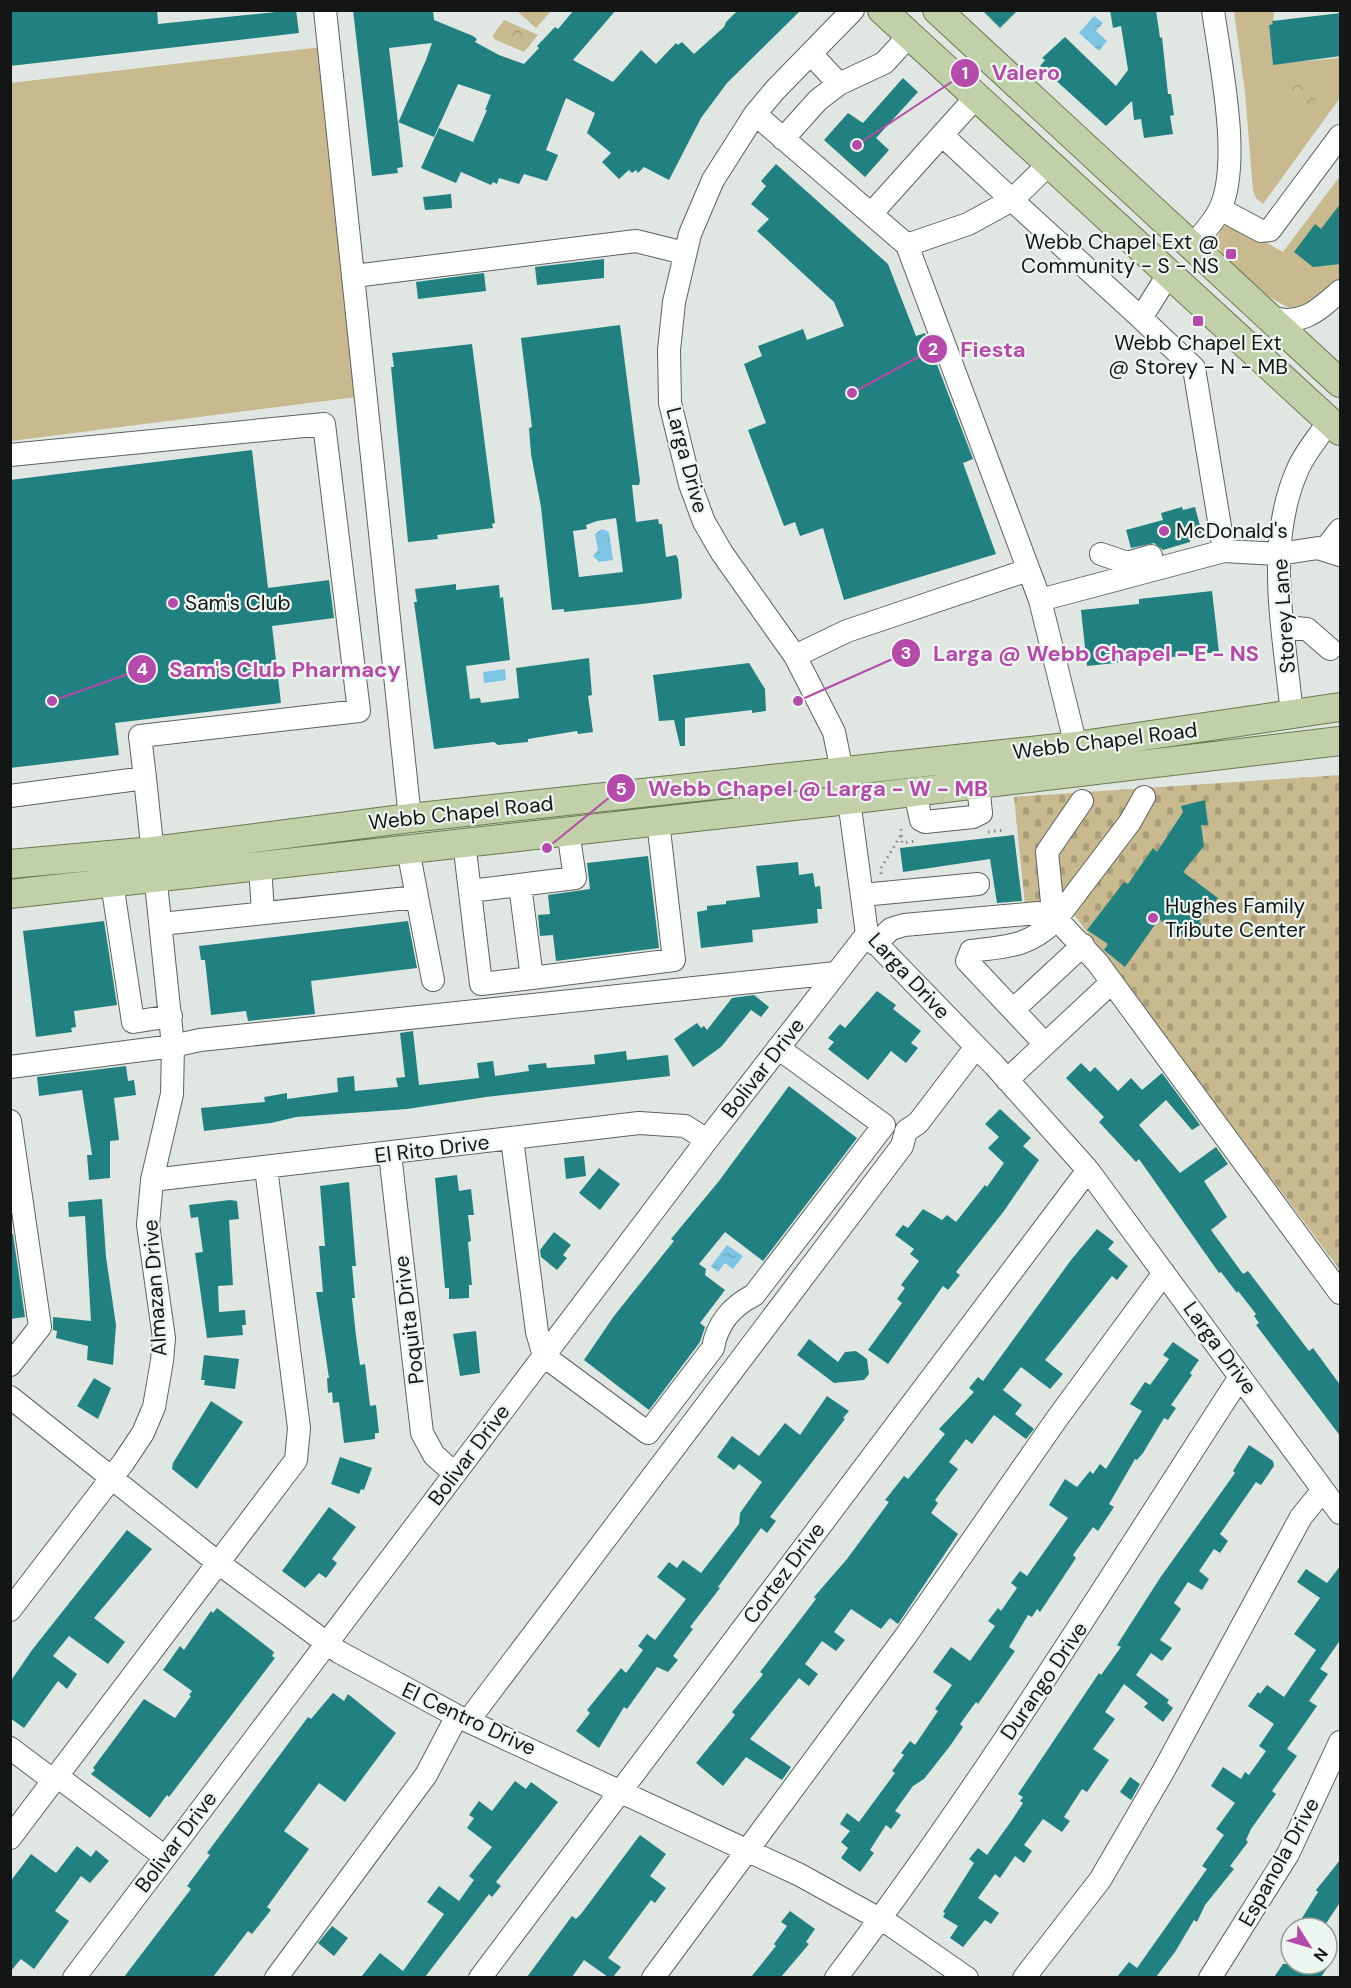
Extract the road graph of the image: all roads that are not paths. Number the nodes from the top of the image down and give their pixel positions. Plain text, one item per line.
1 (325, 10) edge
2 (853, 10) edge
3 (882, 10) edge
4 (937, 10) edge
5 (1213, 10) edge
6 (909, 36) junction
7 (810, 54) junction
8 (839, 84) junction
9 (976, 97) junction
10 (755, 114) junction
11 (942, 135) junction
12 (1341, 136) edge
13 (783, 139) junction
14 (1049, 164) junction
15 (1012, 200) junction
16 (1220, 209) junction
17 (871, 214) junction
18 (907, 245) junction
19 (1192, 246) junction
20 (684, 253) junction
21 (1168, 275) junction
22 (354, 276) junction
23 (1341, 291) edge
24 (1265, 316) junction
25 (1141, 318) junction
26 (1341, 383) edge
27 (1337, 418) edge
28 (10, 455) edge
29 (1341, 530) edge
30 (1222, 542) junction
31 (1333, 552) edge
32 (1101, 554) dead end
33 (1279, 554) junction
34 (1028, 570) junction
35 (1040, 600) junction
36 (1284, 627) junction
37 (1330, 649) dead end
38 (795, 656) junction
39 (1341, 707) edge
40 (1292, 716) junction
41 (1341, 741) edge
42 (1295, 747) junction
43 (1079, 760) junction
44 (843, 772) junction
45 (145, 778) junction
46 (10, 796) edge
47 (1144, 797) dead end
48 (848, 800) junction
49 (1082, 801) dead end
50 (564, 802) junction
51 (410, 818) junction
52 (658, 821) junction
53 (568, 831) junction
54 (464, 843) junction
55 (408, 849) junction
56 (10, 864) edge
57 (154, 864) junction
58 (260, 866) junction
59 (112, 883) junction
60 (978, 884) dead end
61 (520, 885) junction
62 (470, 891) junction
63 (10, 894) edge
64 (862, 895) junction
65 (417, 897) junction
66 (263, 913) junction
67 (1054, 922) junction
68 (161, 924) junction
69 (871, 939) junction
70 (1083, 945) junction
71 (836, 974) junction
72 (532, 978) junction
73 (433, 980) dead end
74 (1112, 982) junction
75 (1012, 1010) junction
76 (171, 1016) junction
77 (1045, 1044) junction
78 (173, 1046) junction
79 (976, 1047) junction
80 (778, 1048) junction
81 (10, 1067) edge
82 (1008, 1080) junction
83 (10, 1120) edge
84 (512, 1139) junction
85 (707, 1140) junction
86 (390, 1154) junction
87 (266, 1168) junction
88 (1088, 1170) junction
89 (152, 1180) junction
90 (1164, 1273) junction
91 (1341, 1293) edge
92 (544, 1356) junction
93 (10, 1365) edge
94 (1240, 1377) junction
95 (10, 1397) edge
96 (455, 1474) junction
97 (111, 1479) junction
98 (1323, 1490) junction
99 (1341, 1514) edge
100 (217, 1562) junction
101 (10, 1610) edge
102 (326, 1644) junction
103 (462, 1718) junction
104 (1341, 1742) edge
105 (10, 1748) edge
106 (56, 1779) junction
107 (620, 1790) junction
108 (10, 1838) edge
109 (747, 1852) junction
110 (165, 1857) junction
111 (880, 1919) junction
112 (74, 1977) edge
113 (276, 1977) edge
114 (480, 1977) edge
115 (653, 1977) edge
116 (836, 1977) edge
117 (967, 1977) edge
118 (1024, 1977) edge
119 (1210, 1977) edge

1 - 22 street
2 - 7 street, Larga Drive
3 - 6 main road
4 - 19 main road
5 - 16 street
6 - 8 street
6 - 9 main road
7 - 8 street
7 - 10 street, Larga Drive
8 - 13 street
9 - 11 street
9 - 14 main road
10 - 13 street
10 - 20 street, Larga Drive
11 - 15 street
11 - 17 street
12 - 16 street
13 - 17 street
14 - 15 street
14 - 21 main road
15 - 18 street
15 - 25 street
16 - 19 street
17 - 18 street
18 - 34 street
19 - 21 main road
19 - 24 main road
20 - 22 street
20 - 38 street, Larga Drive
21 - 25 street
21 - 27 main road
22 - 51 street
23 - 24 street
24 - 26 main road
25 - 30 street
27 - 33 street, Storey Lane
28 - 45 street, Almazan Drive
29 - 31 street
30 - 32 street
30 - 33 street
30 - 35 street
31 - 33 street
33 - 36 street, Storey Lane
34 - 35 street
34 - 38 street
35 - 43 street
36 - 37 street
36 - 40 street, Storey Lane
38 - 44 street, Larga Drive
39 - 40 main road, Webb Chapel Road
40 - 42 main road
40 - 43 main road, Webb Chapel Road
41 - 42 main road, Webb Chapel Road
42 - 43 main road, Webb Chapel Road
43 - 44 main road, Webb Chapel Road
43 - 48 main road, Webb Chapel Road
44 - 48 street, Larga Drive
44 - 50 main road, Webb Chapel Road
45 - 46 street
45 - 57 street, Almazan Drive
47 - 67 street
48 - 52 main road, Webb Chapel Road
48 - 64 street, Larga Drive
49 - 67 street
50 - 51 main road, Webb Chapel Road
50 - 53 main road
51 - 57 main road, Webb Chapel Road
52 - 53 main road, Webb Chapel Road
52 - 72 street
53 - 54 main road, Webb Chapel Road
53 - 61 street
54 - 55 main road, Webb Chapel Road
54 - 62 street
55 - 58 main road, Webb Chapel Road
55 - 65 street
56 - 57 main road, Webb Chapel Road
57 - 58 main road, Webb Chapel Road
57 - 59 main road, Webb Chapel Road
57 - 68 street, Almazan Drive
58 - 66 street
59 - 63 main road, Webb Chapel Road
59 - 76 street
60 - 64 street
61 - 62 street
61 - 72 street
62 - 72 street
64 - 69 street, Larga Drive
65 - 66 street
65 - 73 street
66 - 68 street
67 - 69 street, Bolivar Drive
67 - 70 street
67 - 75 street
68 - 76 street, Almazan Drive
69 - 71 street, Bolivar Drive
69 - 79 street, Larga Drive
70 - 74 street
70 - 75 street
71 - 78 street
71 - 80 street, Bolivar Drive
74 - 77 street
74 - 91 street
75 - 77 street
76 - 78 street, Almazan Drive
77 - 82 street
78 - 81 street
78 - 89 street, Almazan Drive
79 - 82 street, Larga Drive
79 - 103 street
80 - 85 street, Bolivar Drive
80 - 92 street
82 - 88 street, Larga Drive
83 - 93 street
84 - 85 street, El Rito Drive
84 - 86 street, El Rito Drive
84 - 92 street
85 - 92 street, Bolivar Drive
86 - 87 street, El Rito Drive
86 - 96 street, Poquita Drive
87 - 89 street, El Rito Drive
87 - 100 street
88 - 90 street, Larga Drive
88 - 107 street, Cortez Drive
89 - 97 street, Almazan Drive
90 - 94 street, Larga Drive
90 - 109 street
92 - 96 street, Bolivar Drive
94 - 98 street, Larga Drive
94 - 111 street, Durango Drive
95 - 97 street, El Centro Drive
96 - 102 street, Bolivar Drive
97 - 100 street, El Centro Drive
97 - 101 street, Almazan Drive
98 - 99 street, Larga Drive
98 - 118 street
100 - 102 street, El Centro Drive
100 - 106 street
102 - 103 street, El Centro Drive
102 - 110 street, Bolivar Drive
103 - 107 street, El Centro Drive
103 - 113 street
104 - 119 street, Espanola Drive
105 - 106 street
106 - 108 street
106 - 110 street
107 - 109 street, El Centro Drive
107 - 114 street, Cortez Drive
109 - 111 street, El Centro Drive
109 - 115 street
110 - 112 street, Bolivar Drive
111 - 116 street, Durango Drive
111 - 117 street, El Centro Drive

